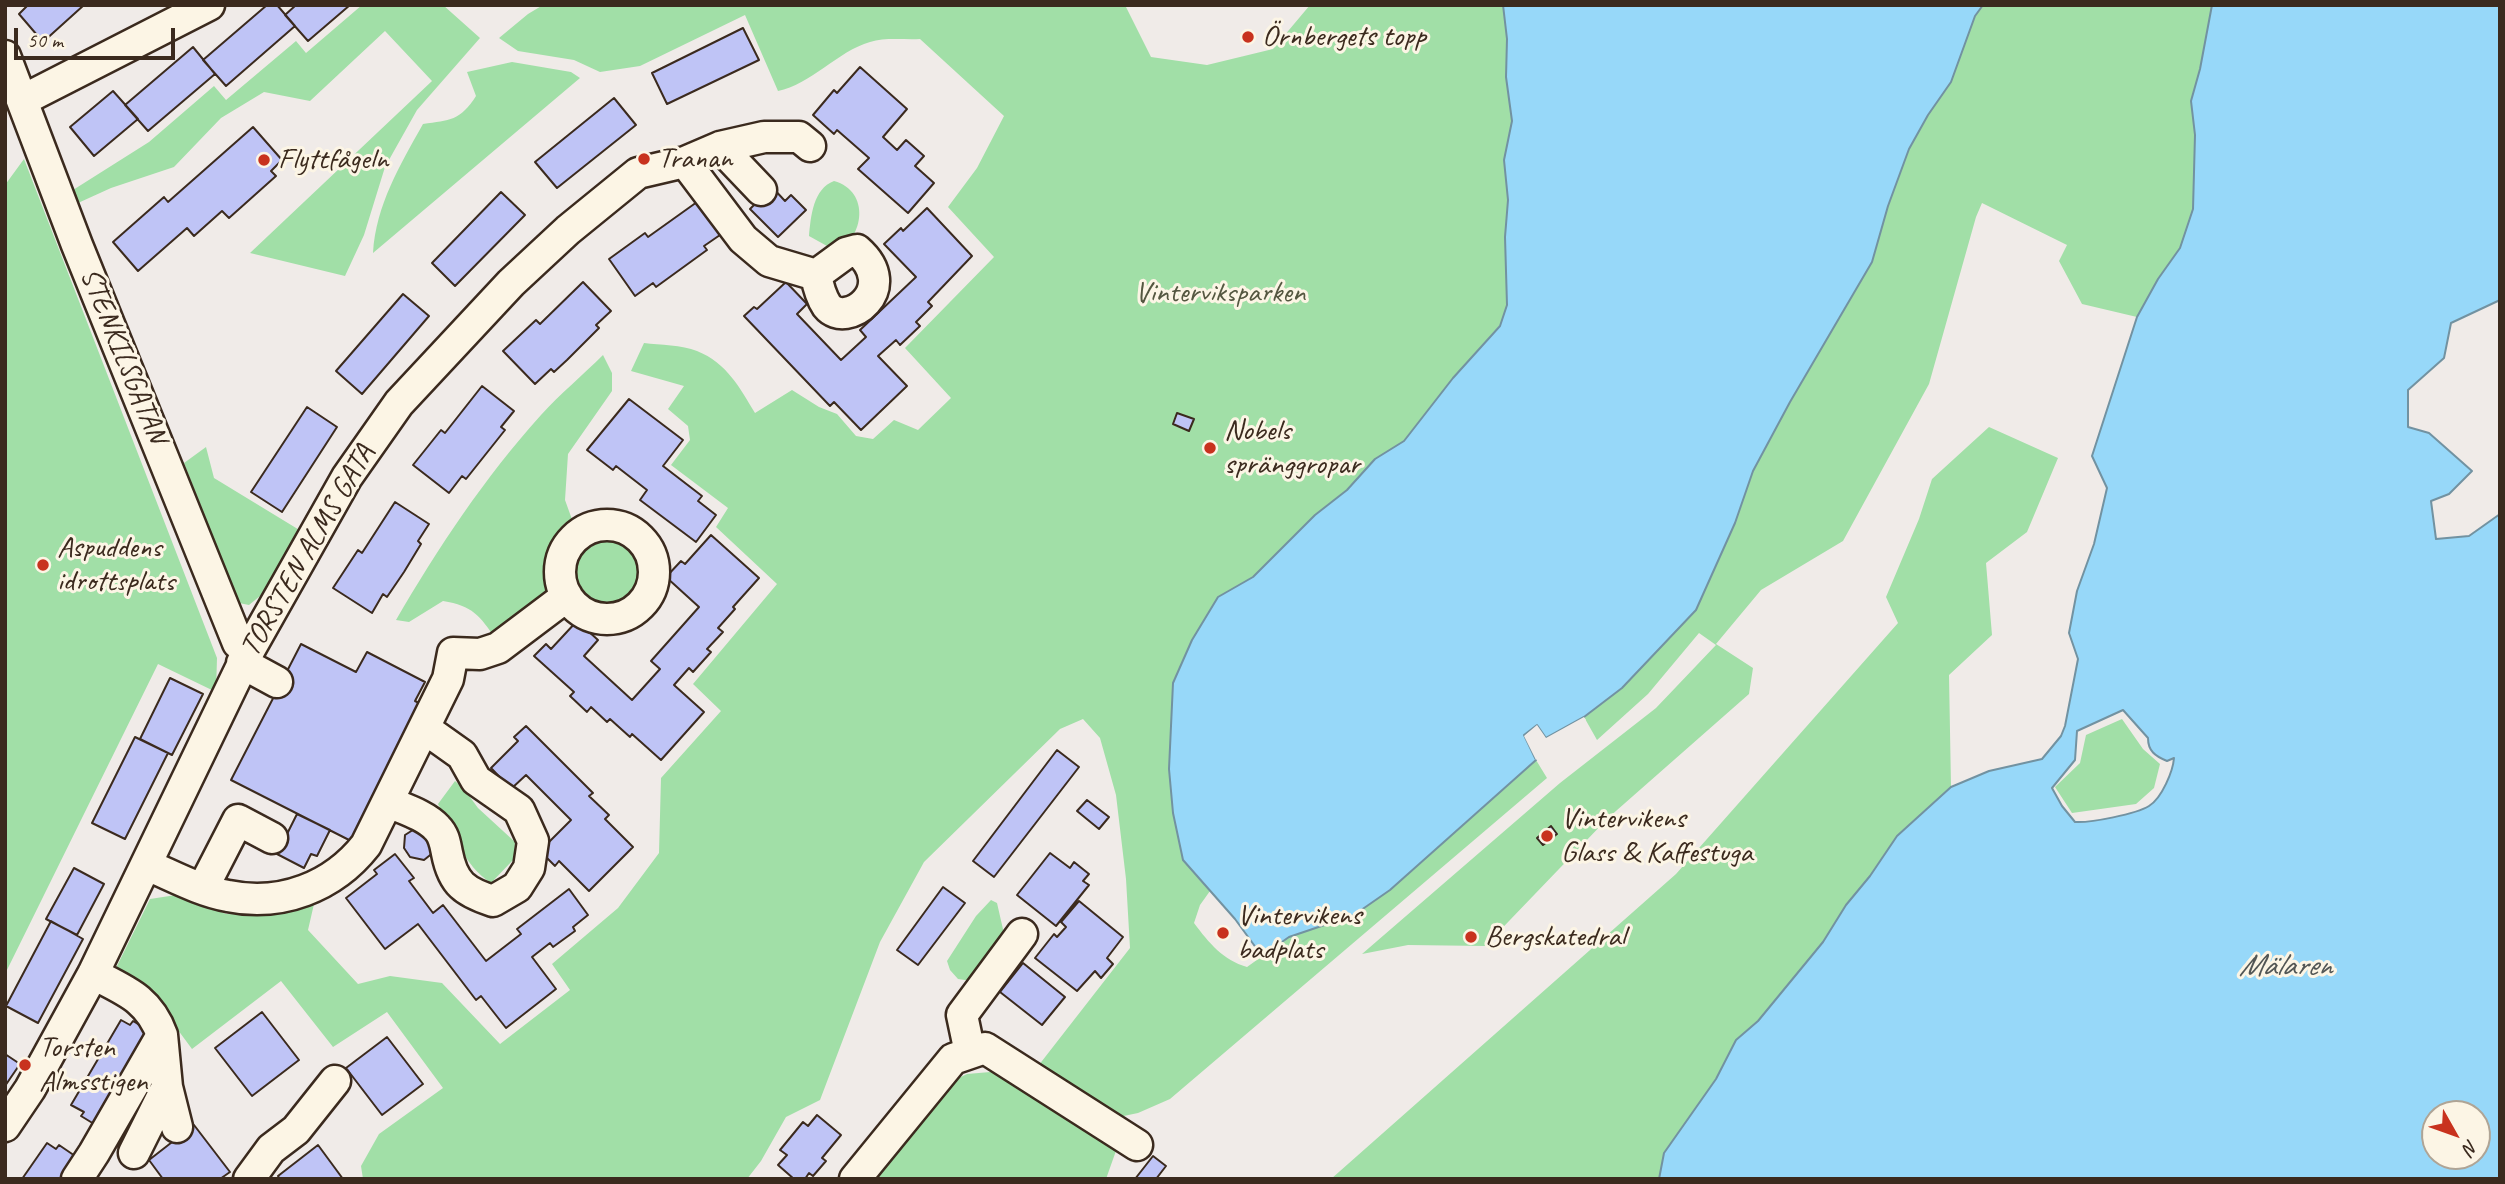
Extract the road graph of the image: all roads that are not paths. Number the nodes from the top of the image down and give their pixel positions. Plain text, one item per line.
1 (209, 5) edge
2 (5, 56) edge
3 (23, 100) junction
4 (810, 146) dead end
5 (720, 147) junction
6 (685, 162) junction
7 (761, 190) dead end
8 (816, 275) dead end
9 (567, 596) dead end
10 (246, 656) junction
11 (278, 682) dead end
12 (424, 728) junction
13 (388, 802) junction
14 (272, 838) dead end
15 (148, 865) junction
16 (203, 888) junction
17 (1022, 933) dead end
18 (93, 974) junction
19 (162, 1035) junction
20 (970, 1053) junction
21 (335, 1081) dead end
22 (167, 1087) junction
23 (5, 1126) edge
24 (177, 1126) dead end
25 (1137, 1144) dead end
26 (134, 1153) dead end
27 (76, 1179) edge
28 (249, 1179) edge
29 (855, 1179) edge

1 - 3 street
2 - 3 street, STENKILSGATAN
3 - 10 street, STENKILSGATAN
4 - 5 street, TORSTEN ALMS GATA
5 - 6 street, TORSTEN ALMS GATA
5 - 7 street
6 - 8 street
6 - 10 street, TORSTEN ALMS GATA
9 - 12 street
10 - 11 street
10 - 15 street, TORSTEN ALMS GATA
12 - 13 street
12 - 13 street
13 - 16 street
14 - 16 street
15 - 16 street
15 - 18 street, TORSTEN ALMS GATA
17 - 20 street
18 - 19 street
18 - 23 street, TORSTEN ALMS GATA
19 - 22 street
19 - 27 street
20 - 25 street
20 - 29 street
21 - 28 street
22 - 24 street
22 - 26 street

